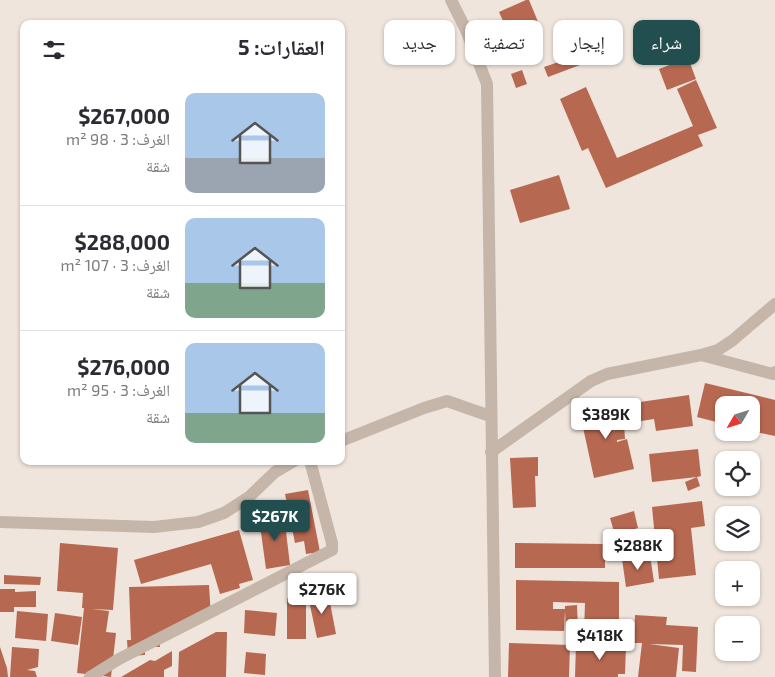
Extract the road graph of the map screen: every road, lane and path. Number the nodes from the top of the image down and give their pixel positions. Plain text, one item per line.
1 (451, 0) edge
2 (775, 304) edge
3 (701, 355) junction
4 (775, 372) edge
5 (490, 416) junction
6 (345, 439) edge
7 (491, 452) junction
8 (287, 465) edge
9 (311, 465) edge
10 (0, 522) edge
11 (90, 677) edge
12 (495, 677) edge

1 - 5 street
2 - 3 street
3 - 4 street
3 - 7 street
5 - 6 street
5 - 7 street
7 - 12 street
8 - 10 street
9 - 11 street

